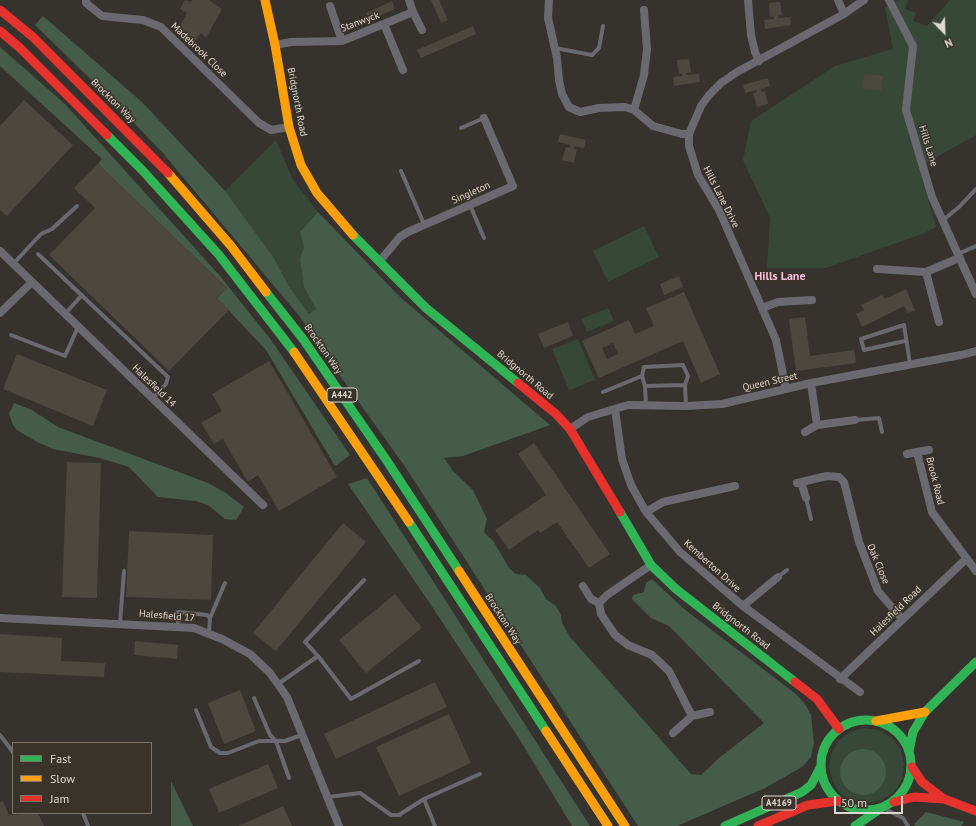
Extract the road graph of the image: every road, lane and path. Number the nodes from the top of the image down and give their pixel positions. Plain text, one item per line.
1 (86, 0) edge
2 (265, 0) edge
3 (408, 0) edge
4 (549, 0) edge
5 (748, 0) edge
6 (838, 0) edge
7 (864, 0) edge
8 (889, 0) edge
9 (330, 6) dead end
10 (0, 10) edge
11 (644, 10) dead end
12 (413, 12) junction
13 (844, 14) junction
14 (384, 24) junction
15 (603, 26) dead end
16 (422, 30) dead end
17 (0, 31) edge
18 (342, 40) junction
19 (275, 45) junction
20 (555, 48) junction
21 (759, 61) junction
22 (403, 70) dead end
23 (634, 110) junction
24 (484, 118) joint
25 (289, 127) junction
26 (461, 128) dead end
27 (689, 134) junction
28 (401, 171) dead end
29 (976, 189) edge
30 (470, 205) junction
31 (77, 206) dead end
32 (943, 221) junction
33 (424, 224) junction
34 (484, 238) dead end
35 (976, 246) edge
36 (0, 251) edge
37 (38, 254) dead end
38 (958, 256) junction
39 (379, 262) junction
40 (13, 264) junction
41 (877, 269) dead end
42 (926, 272) junction
43 (973, 278) edge
44 (32, 282) junction
45 (976, 294) edge
46 (82, 295) junction
47 (812, 300) dead end
48 (762, 308) junction
49 (0, 313) edge
50 (64, 314) junction
51 (939, 322) dead end
52 (79, 327) junction
53 (11, 335) dead end
54 (905, 341) junction
55 (976, 351) edge
56 (910, 364) junction
57 (642, 376) junction
58 (811, 383) junction
59 (685, 385) junction
60 (645, 386) junction
61 (786, 389) junction
62 (603, 392) dead end
63 (152, 398) junction
64 (646, 405) junction
65 (686, 406) junction
66 (615, 409) junction
67 (854, 420) joint
68 (817, 425) junction
69 (570, 429) junction
70 (805, 432) dead end
71 (882, 432) dead end
72 (929, 450) dead end
73 (918, 452) junction
74 (908, 454) dead end
75 (735, 486) dead end
76 (806, 498) joint
77 (263, 505) dead end
78 (646, 512) junction
79 (811, 519) dead end
80 (966, 559) junction
81 (651, 565) junction
82 (788, 570) dead end
83 (124, 571) dead end
84 (976, 571) edge
85 (778, 577) joint
86 (364, 580) dead end
87 (225, 583) dead end
88 (583, 586) dead end
89 (599, 603) junction
90 (743, 606) junction
91 (0, 618) edge
92 (210, 618) junction
93 (902, 619) junction
94 (120, 623) junction
95 (178, 626) junction
96 (208, 633) junction
97 (318, 656) junction
98 (419, 661) dead end
99 (976, 662) edge
100 (840, 679) junction
101 (278, 684) junction
102 (860, 692) dead end
103 (254, 698) dead end
104 (196, 710) dead end
105 (710, 712) dead end
106 (925, 712) junction
107 (692, 716) junction
108 (876, 721) junction
109 (840, 729) junction
110 (673, 733) dead end
111 (0, 735) edge
112 (302, 735) junction
113 (276, 741) junction
114 (12, 751) edge
115 (909, 751) junction
116 (821, 766) junction
117 (912, 767) junction
118 (480, 774) dead end
119 (289, 778) dead end
120 (327, 797) junction
121 (424, 799) junction
122 (944, 799) junction
123 (838, 801) junction
124 (894, 802) junction
125 (881, 808) junction
126 (976, 811) edge
127 (83, 814) edge
128 (88, 826) edge
129 (339, 826) edge
130 (435, 826) edge
131 (608, 826) edge
132 (625, 826) edge
133 (725, 826) edge
134 (758, 826) edge
135 (855, 826) edge
136 (908, 826) edge

1 - 25 street, Madebrook Close
2 - 19 main road, Bridgnorth Road
3 - 12 street
4 - 20 street
5 - 21 street
6 - 13 street
7 - 13 street, Hills Lane Drive
8 - 32 street, Hills Lane
9 - 18 street
10 - 132 main road, Brockton Way / A442
11 - 23 street
12 - 14 street, Stanwyck
12 - 16 street
13 - 21 street, Hills Lane Drive
14 - 18 street, Stanwyck
14 - 22 street
15 - 20 lane
17 - 131 main road, A442
18 - 19 street, Stanwyck
19 - 25 main road, Bridgnorth Road
20 - 23 street
21 - 27 street, Hills Lane Drive
23 - 27 street
24 - 26 lane
24 - 30 street, Singleton
25 - 39 main road, Bridgnorth Road
27 - 48 street, Hills Lane Drive
28 - 33 lane
29 - 32 lane
30 - 33 street, Singleton
30 - 34 lane
31 - 40 lane
32 - 38 street, Hills Lane
33 - 39 street, Singleton
35 - 38 lane
36 - 40 street, Halesfield 14
37 - 46 lane
38 - 42 street
38 - 43 street, Hills Lane
39 - 69 main road, Bridgnorth Road
40 - 44 street, Halesfield 14
41 - 42 street
42 - 51 street
43 - 45 street, Hills Lane
44 - 49 street
44 - 50 street, Halesfield 14
46 - 50 lane
46 - 63 lane
47 - 48 street
48 - 61 street, Hills Lane Drive
50 - 52 street, Halesfield 14
52 - 53 lane
52 - 63 street, Halesfield 14
54 - 54 lane
54 - 56 lane
55 - 56 street, Queen Street
56 - 58 street, Queen Street
57 - 59 lane
57 - 60 lane
57 - 62 lane
58 - 61 street, Queen Street
58 - 68 street
59 - 60 lane
59 - 65 lane
60 - 64 lane
61 - 65 street, Queen Street
63 - 77 street, Halesfield 14
64 - 65 street, Queen Street
64 - 66 street, Queen Street
66 - 69 street, Queen Street
66 - 78 street, Kemberton Drive
67 - 68 street
67 - 71 lane
68 - 70 street
69 - 81 main road, Bridgnorth Road
72 - 73 street, Brook Road
73 - 74 street, Brook Road
73 - 80 street, Brook Road
75 - 78 street
76 - 79 lane
76 - 93 street, Oak Close
78 - 90 street, Kemberton Drive
80 - 84 street, Brook Road
80 - 93 street, Halesfield Road
81 - 89 street
81 - 109 main road, Bridgnorth Road
82 - 85 lane
83 - 94 lane
85 - 90 street
86 - 97 lane
87 - 92 lane
88 - 89 street
89 - 107 street
90 - 100 street, Kemberton Drive
91 - 94 street, Halesfield 17
92 - 95 lane
92 - 96 lane
93 - 100 street, Halesfield Road
94 - 95 street, Halesfield 17
95 - 96 street, Halesfield 17
96 - 101 street, Halesfield 17
97 - 98 lane
97 - 101 lane
99 - 106 main road
100 - 102 street, Kemberton Drive
101 - 112 street, Halesfield 17
103 - 113 lane
104 - 113 lane
105 - 107 street
106 - 108 main road
106 - 115 main road
107 - 110 street
108 - 109 main road
108 - 115 main road
109 - 116 main road
111 - 114 lane
112 - 113 lane
112 - 120 street, Halesfield 17
113 - 119 lane
115 - 117 main road
116 - 123 main road
116 - 133 main road, A4169
117 - 122 main road
117 - 124 main road
118 - 121 lane
120 - 121 lane
120 - 129 street, Halesfield 17
121 - 130 lane
122 - 124 main road
122 - 126 main road
123 - 125 main road
123 - 134 main road, A4169
124 - 125 main road
125 - 135 main road
125 - 136 lane
127 - 128 lane

